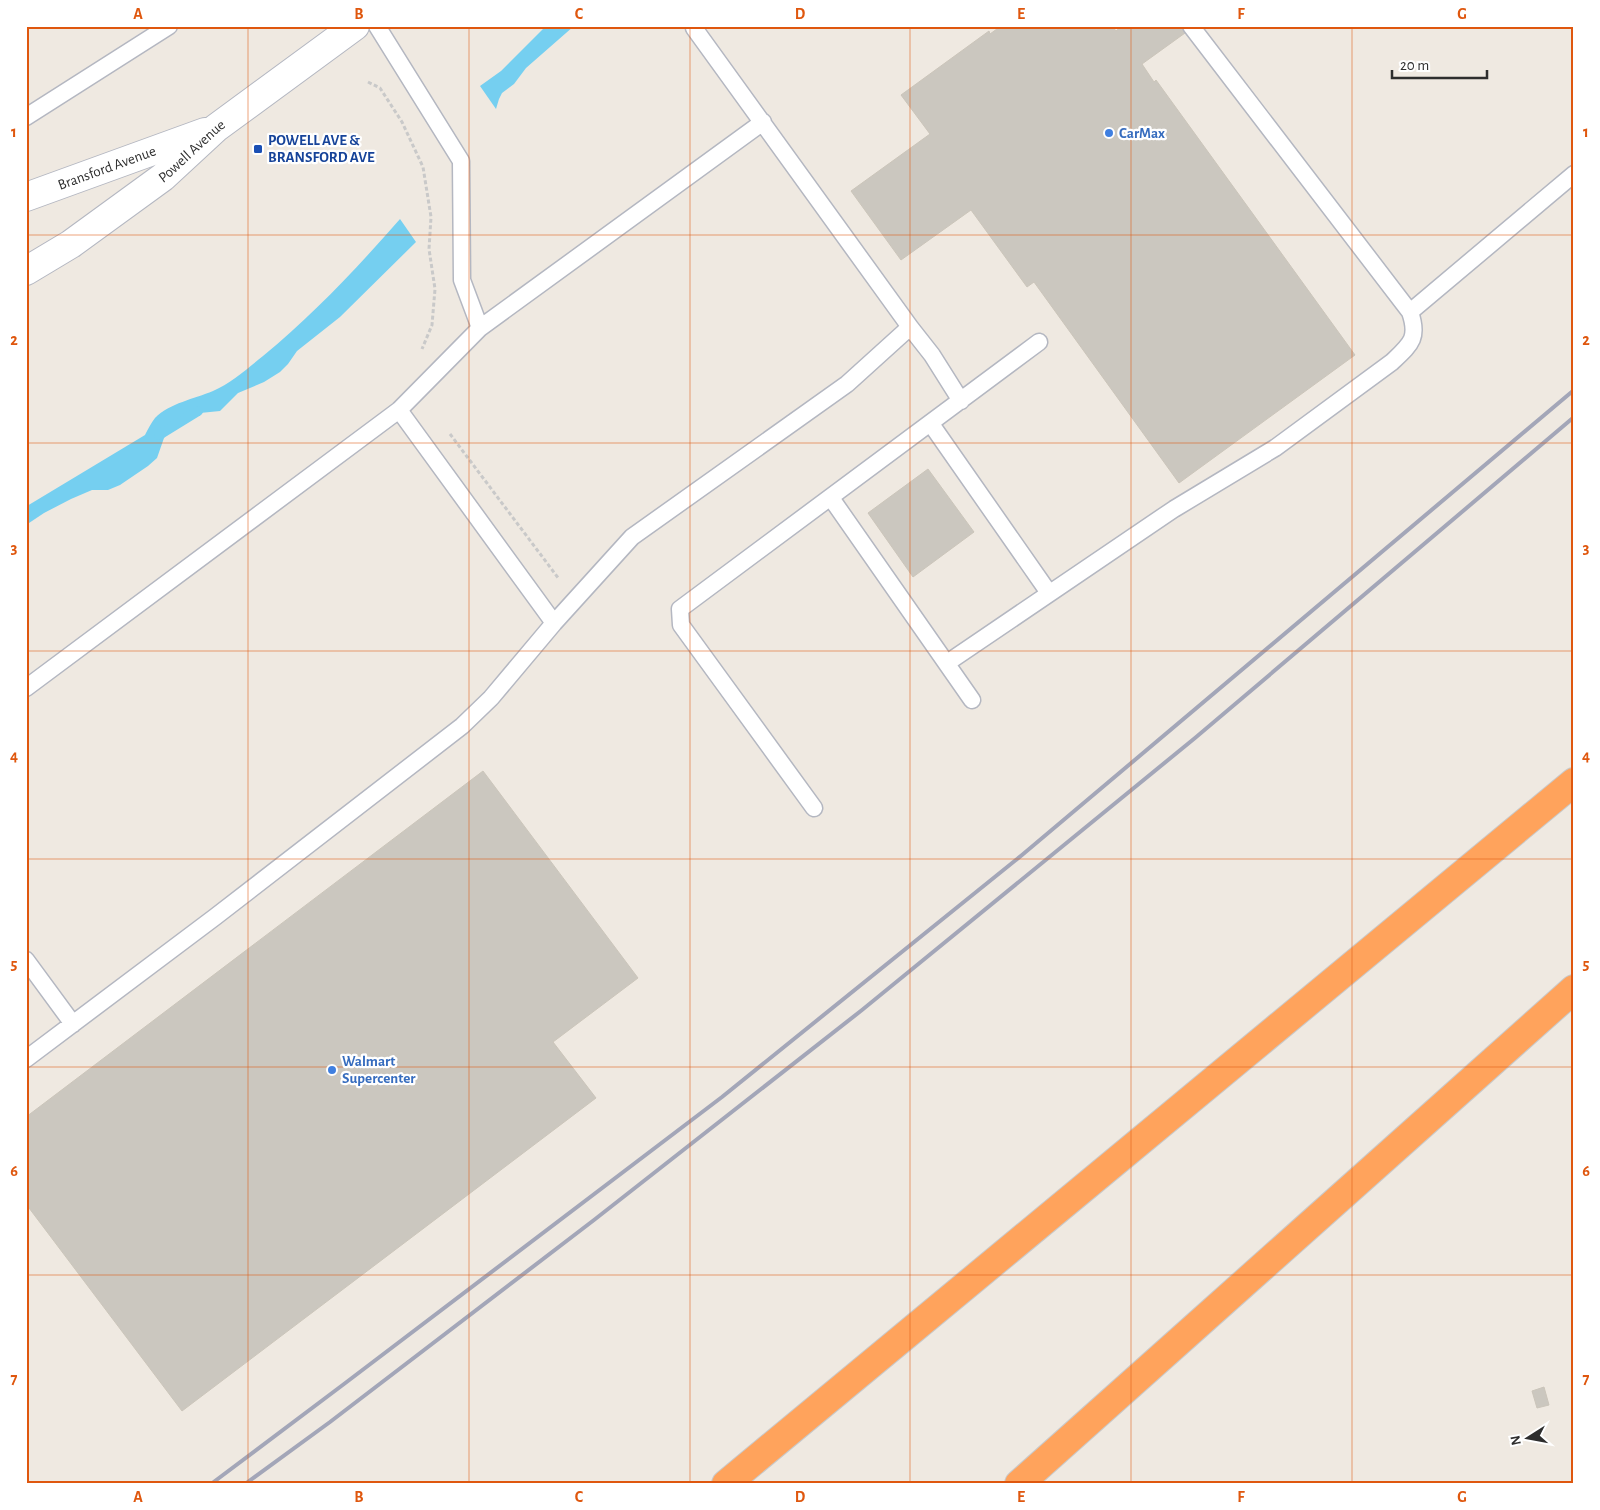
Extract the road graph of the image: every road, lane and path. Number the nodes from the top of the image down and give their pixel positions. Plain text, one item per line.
1 (169, 26) edge
2 (355, 26) edge
3 (376, 26) edge
4 (1191, 26) edge
5 (694, 28) dead end
6 (368, 82) dead end
7 (26, 117) edge
8 (763, 122) junction
9 (216, 128) junction
10 (1574, 174) edge
11 (26, 196) edge
12 (26, 271) edge
13 (1410, 312) junction
14 (910, 327) junction
15 (480, 328) junction
16 (1039, 342) dead end
17 (420, 355) dead end
18 (961, 401) junction
19 (399, 410) junction
20 (931, 424) junction
21 (449, 433) dead end
22 (831, 498) junction
23 (559, 579) dead end
24 (1049, 594) junction
25 (554, 623) junction
26 (947, 663) junction
27 (26, 688) edge
28 (972, 700) dead end
29 (1574, 782) edge
30 (814, 808) dead end
31 (26, 960) edge
32 (1574, 989) edge
33 (73, 1024) junction
34 (26, 1059) edge
35 (779, 1440) junction
36 (716, 1484) edge
37 (726, 1484) edge
38 (1019, 1484) edge

1 - 7 lane
2 - 9 main road, Powell Avenue
3 - 15 lane
4 - 13 lane
5 - 8 lane
6 - 17 path
8 - 14 lane
8 - 15 lane
9 - 11 main road, Bransford Avenue
9 - 12 main road, Powell Avenue
10 - 13 lane
13 - 24 lane
14 - 18 lane
14 - 25 lane
15 - 19 lane
16 - 18 lane
18 - 20 lane
19 - 25 lane
19 - 27 lane
20 - 22 lane
20 - 24 lane
21 - 23 path
22 - 26 lane
22 - 30 lane
24 - 26 lane
25 - 33 lane
26 - 28 lane
29 - 35 highway
31 - 33 lane
32 - 38 highway
33 - 34 lane
35 - 36 highway
35 - 37 highway

